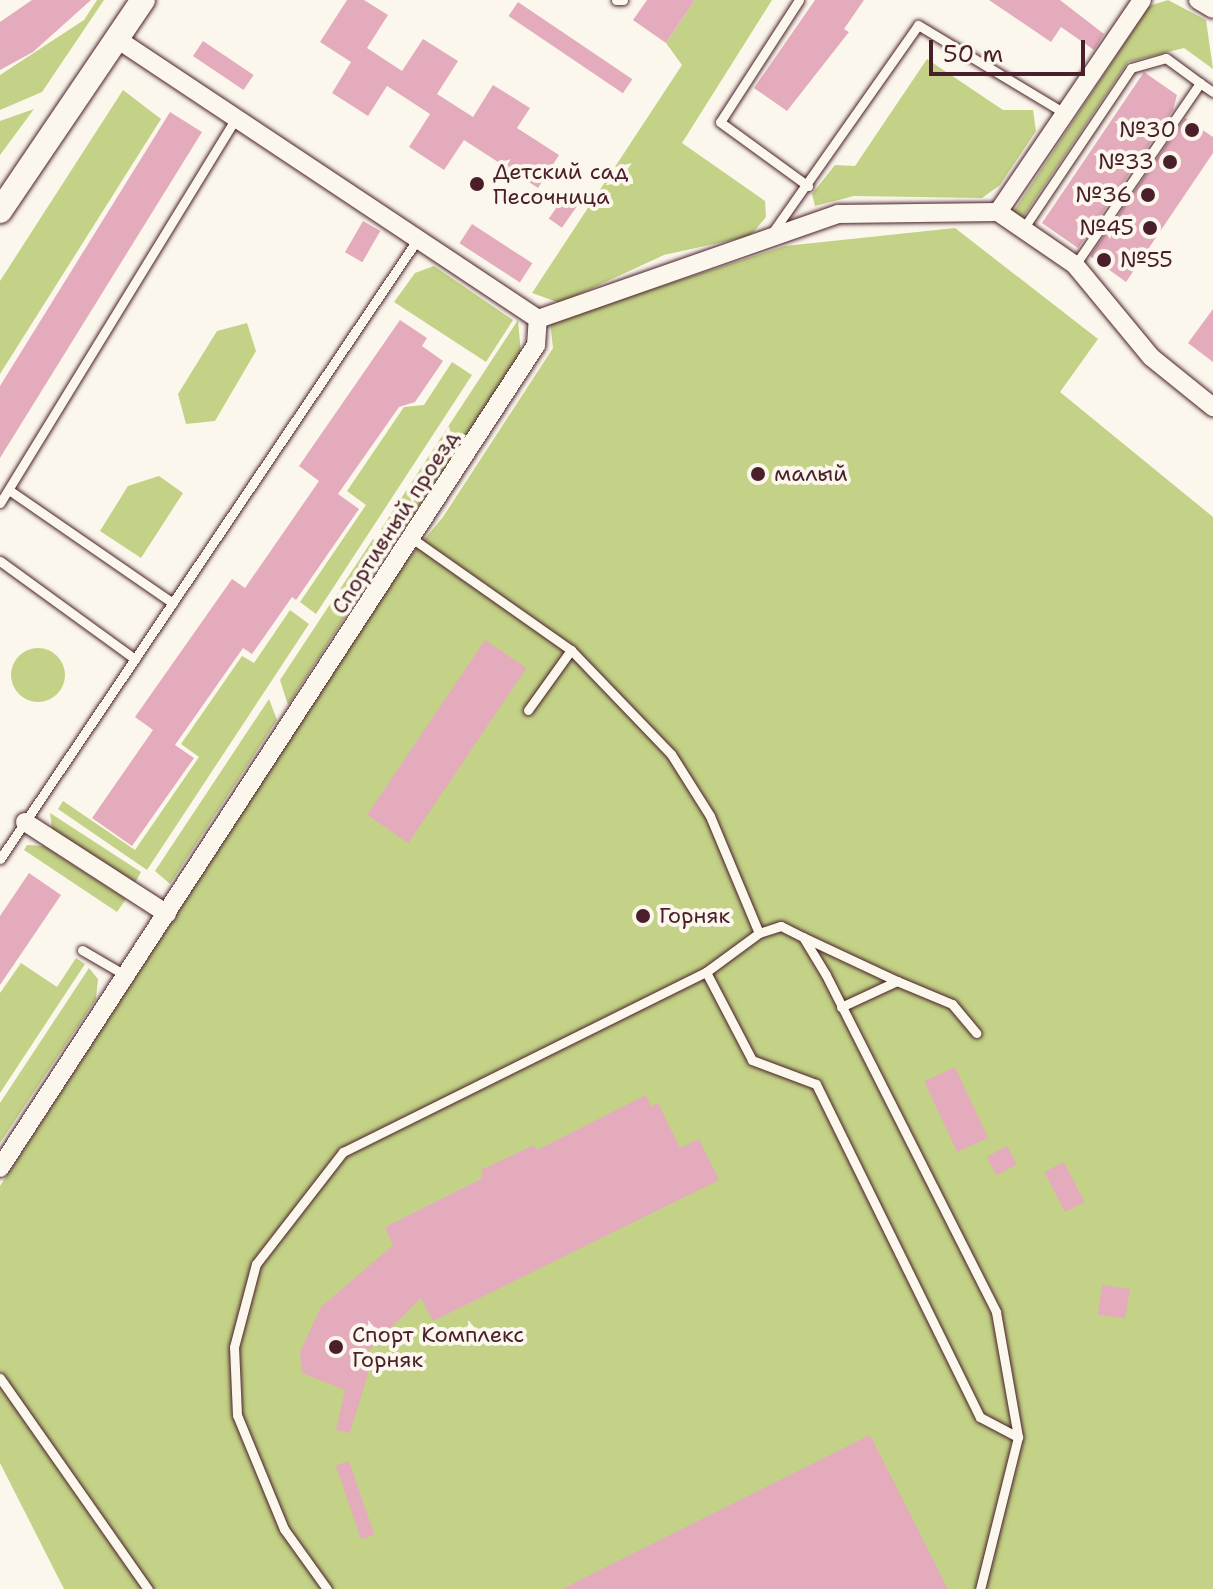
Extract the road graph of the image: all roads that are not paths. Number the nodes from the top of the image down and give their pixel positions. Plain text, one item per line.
1 (143, 0) edge
2 (616, 0) edge
3 (623, 0) edge
4 (799, 0) edge
5 (1198, 0) edge
6 (1138, 1) edge
7 (1213, 9) edge
8 (117, 39) junction
9 (1200, 83) junction
10 (1213, 92) edge
11 (1063, 112) junction
12 (235, 119) junction
13 (808, 186) junction
14 (0, 211) edge
15 (998, 212) junction
16 (1022, 229) junction
17 (770, 236) junction
18 (417, 240) junction
19 (1075, 265) junction
20 (538, 319) junction
21 (1213, 407) edge
22 (9, 490) junction
23 (0, 503) edge
24 (413, 539) junction
25 (0, 561) edge
26 (173, 603) junction
27 (571, 650) junction
28 (135, 659) junction
29 (528, 710) dead end
30 (25, 822) junction
31 (0, 859) edge
32 (167, 914) junction
33 (759, 933) junction
34 (803, 937) junction
35 (82, 950) dead end
36 (706, 972) junction
37 (125, 975) junction
38 (897, 981) junction
39 (841, 1007) junction
40 (976, 1033) dead end
41 (0, 1168) edge
42 (0, 1378) edge
43 (1018, 1437) junction
44 (148, 1589) edge
45 (327, 1589) edge
46 (980, 1589) edge

1 - 8 main road
2 - 3 lane
4 - 13 lane
5 - 7 street
6 - 11 street
8 - 12 street
8 - 14 main road
9 - 10 lane
9 - 16 lane
9 - 19 lane
11 - 13 lane
11 - 15 street
12 - 18 street
12 - 22 lane
13 - 17 lane
15 - 16 street
15 - 17 street
16 - 19 street
17 - 20 street
18 - 20 street
18 - 26 lane
19 - 21 street
20 - 24 street, Спортивный проезд
22 - 23 lane
22 - 26 lane
24 - 27 lane
24 - 32 street, Спортивный проезд
25 - 28 lane
26 - 28 lane
27 - 29 lane
27 - 33 lane
28 - 30 lane
30 - 31 lane
30 - 32 street
32 - 37 street, Спортивный проезд
33 - 34 lane
33 - 36 lane
34 - 38 lane
34 - 39 lane
35 - 37 lane
36 - 43 lane
36 - 45 lane
37 - 41 street, Спортивный проезд
38 - 39 lane
38 - 40 lane
39 - 43 lane
42 - 44 lane
43 - 46 lane

